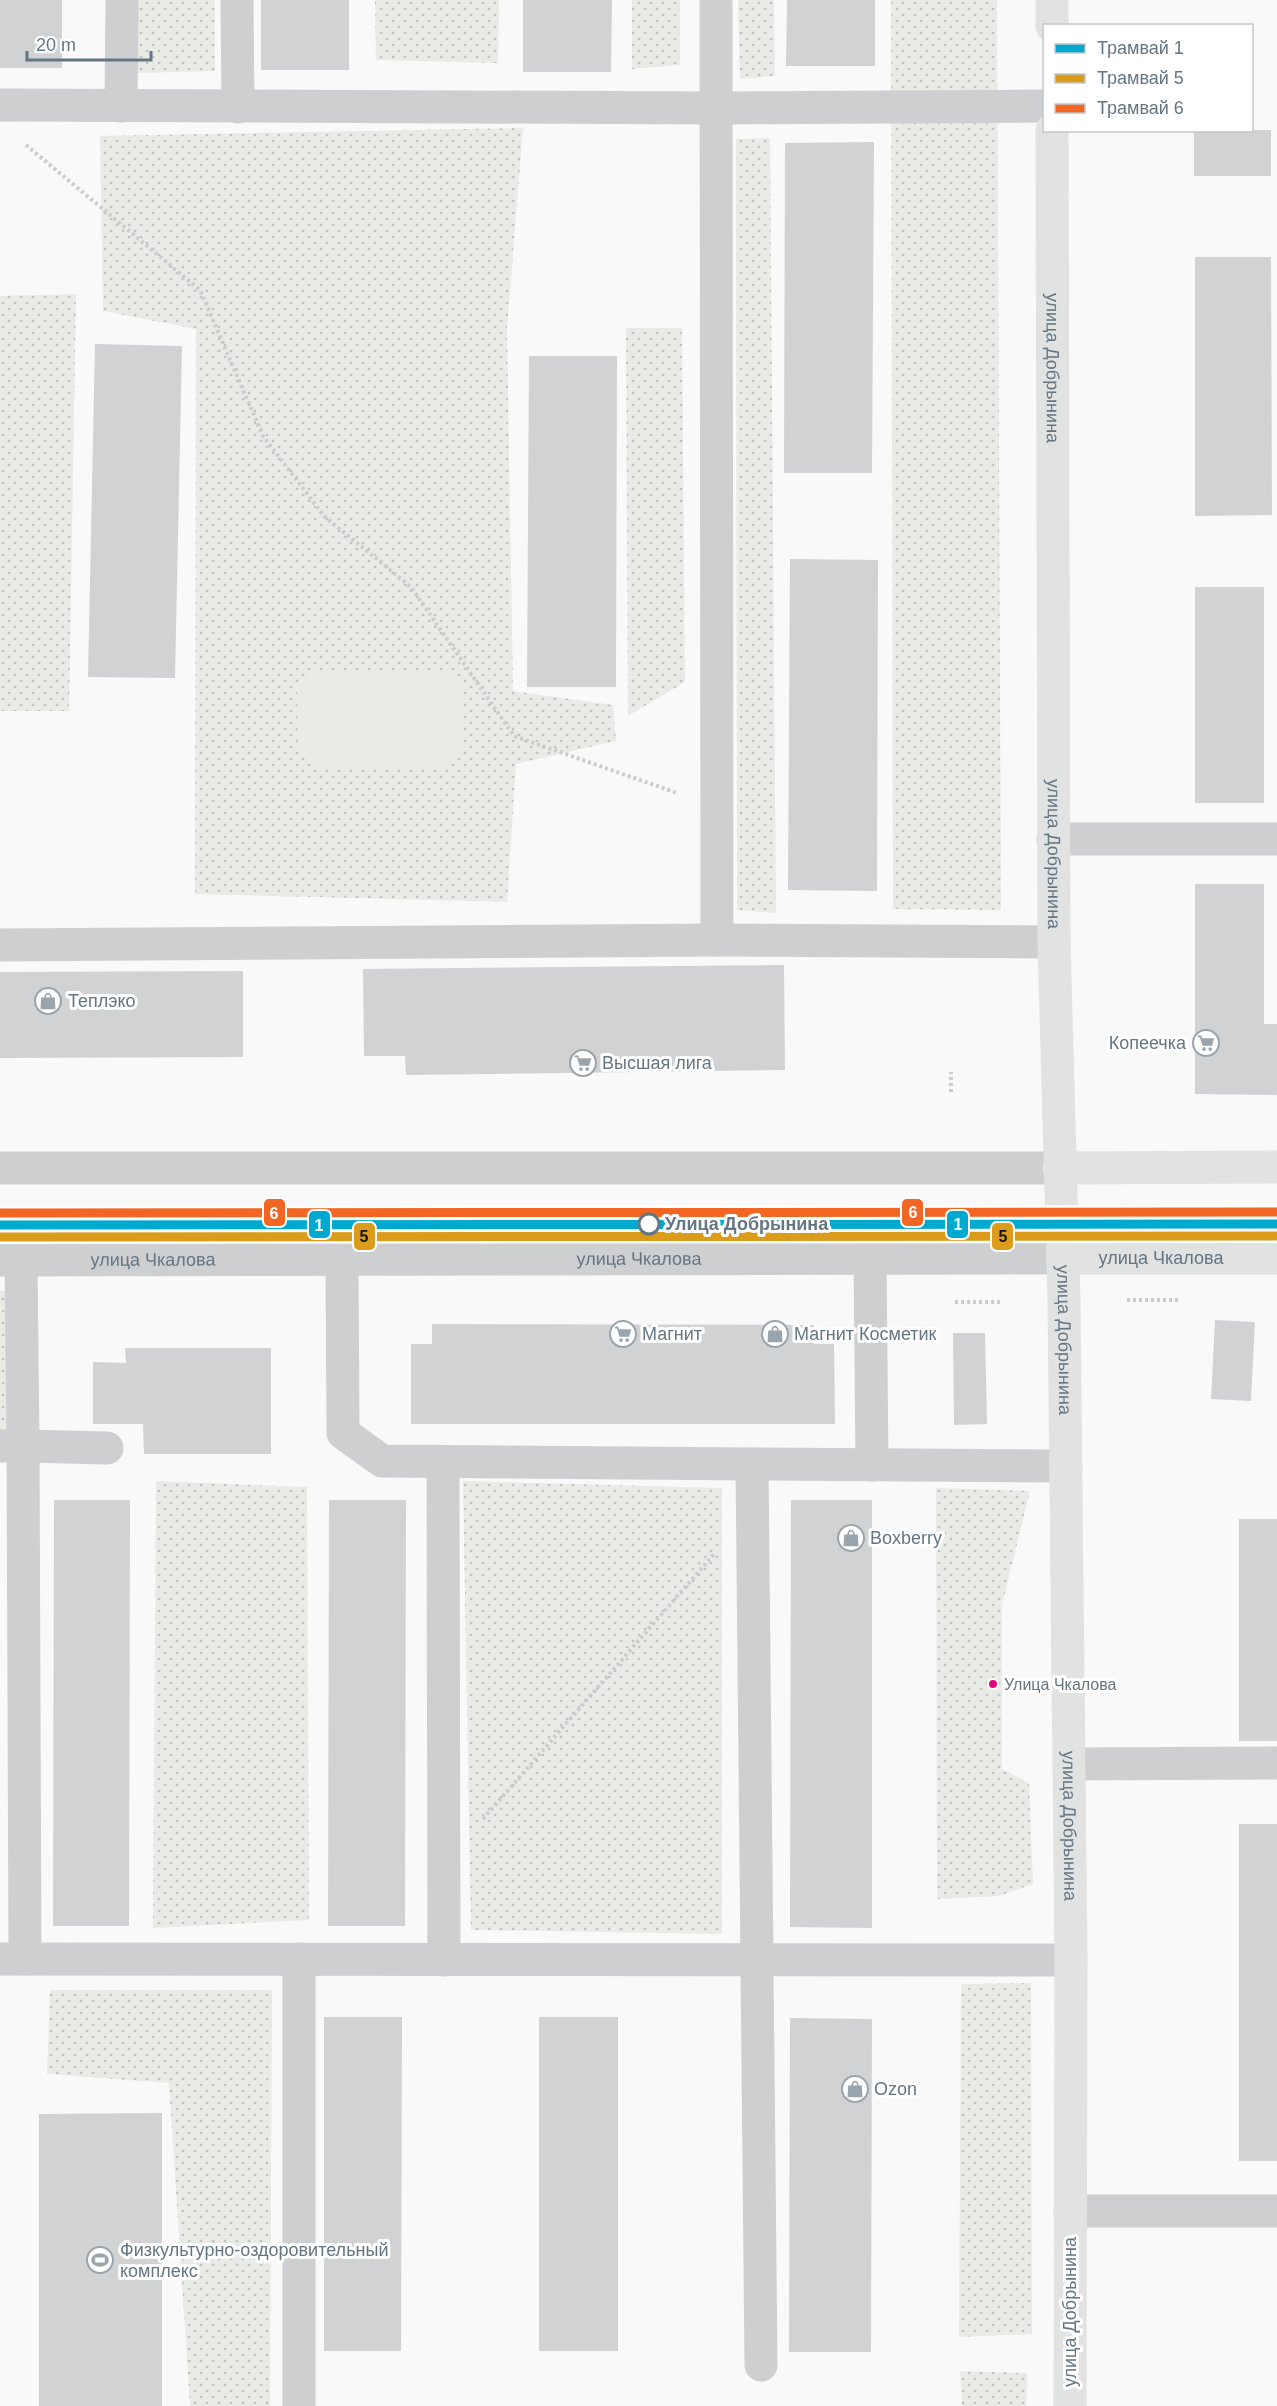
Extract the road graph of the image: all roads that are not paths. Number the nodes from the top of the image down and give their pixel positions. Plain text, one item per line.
1 (122, 0) edge
2 (237, 0) edge
3 (716, 0) edge
4 (1052, 0) edge
5 (1052, 24) edge
6 (0, 105) edge
7 (121, 106) junction
8 (1043, 106) edge
9 (238, 107) junction
10 (718, 108) junction
11 (1052, 132) edge
12 (1053, 839) junction
13 (1277, 839) edge
14 (717, 940) junction
15 (1054, 942) junction
16 (0, 945) edge
17 (1059, 1167) junction
18 (1277, 1167) edge
19 (0, 1168) edge
20 (870, 1258) junction
21 (1063, 1258) junction
22 (1277, 1258) edge
23 (11, 1260) edge
24 (342, 1260) junction
25 (12, 1446) edge
26 (107, 1448) dead end
27 (443, 1462) junction
28 (752, 1464) junction
29 (872, 1465) junction
30 (1066, 1466) junction
31 (1277, 1763) edge
32 (1069, 1764) junction
33 (12, 1959) edge
34 (299, 1959) junction
35 (444, 1960) junction
36 (756, 1960) junction
37 (1071, 1960) junction
38 (1070, 2211) junction
39 (1277, 2211) edge
40 (761, 2365) dead end
41 (299, 2406) edge
42 (1070, 2406) edge

1 - 7 street
2 - 9 street
3 - 10 street
4 - 5 main road
6 - 7 street
7 - 9 street
8 - 10 street
9 - 10 street
10 - 14 street
11 - 12 main road, улица Добрынина
12 - 13 street
12 - 15 main road, улица Добрынина
14 - 15 street
14 - 16 street
15 - 17 main road, улица Добрынина
17 - 18 main road
17 - 19 street
17 - 21 main road, улица Добрынина
20 - 21 street, улица Чкалова
20 - 24 street, улица Чкалова
20 - 29 street
21 - 22 main road, улица Чкалова
21 - 30 main road, улица Добрынина
23 - 24 street, улица Чкалова
23 - 25 street
24 - 27 street
25 - 26 street
25 - 33 street
27 - 28 street
27 - 35 street
28 - 29 street
28 - 36 street
29 - 30 street
30 - 32 main road, улица Добрынина
31 - 32 street
32 - 37 main road, улица Добрынина
33 - 34 street
34 - 35 street
34 - 41 street
35 - 36 street
36 - 37 street
36 - 40 street
37 - 38 main road, улица Добрынина
38 - 39 street
38 - 42 main road, улица Добрынина

